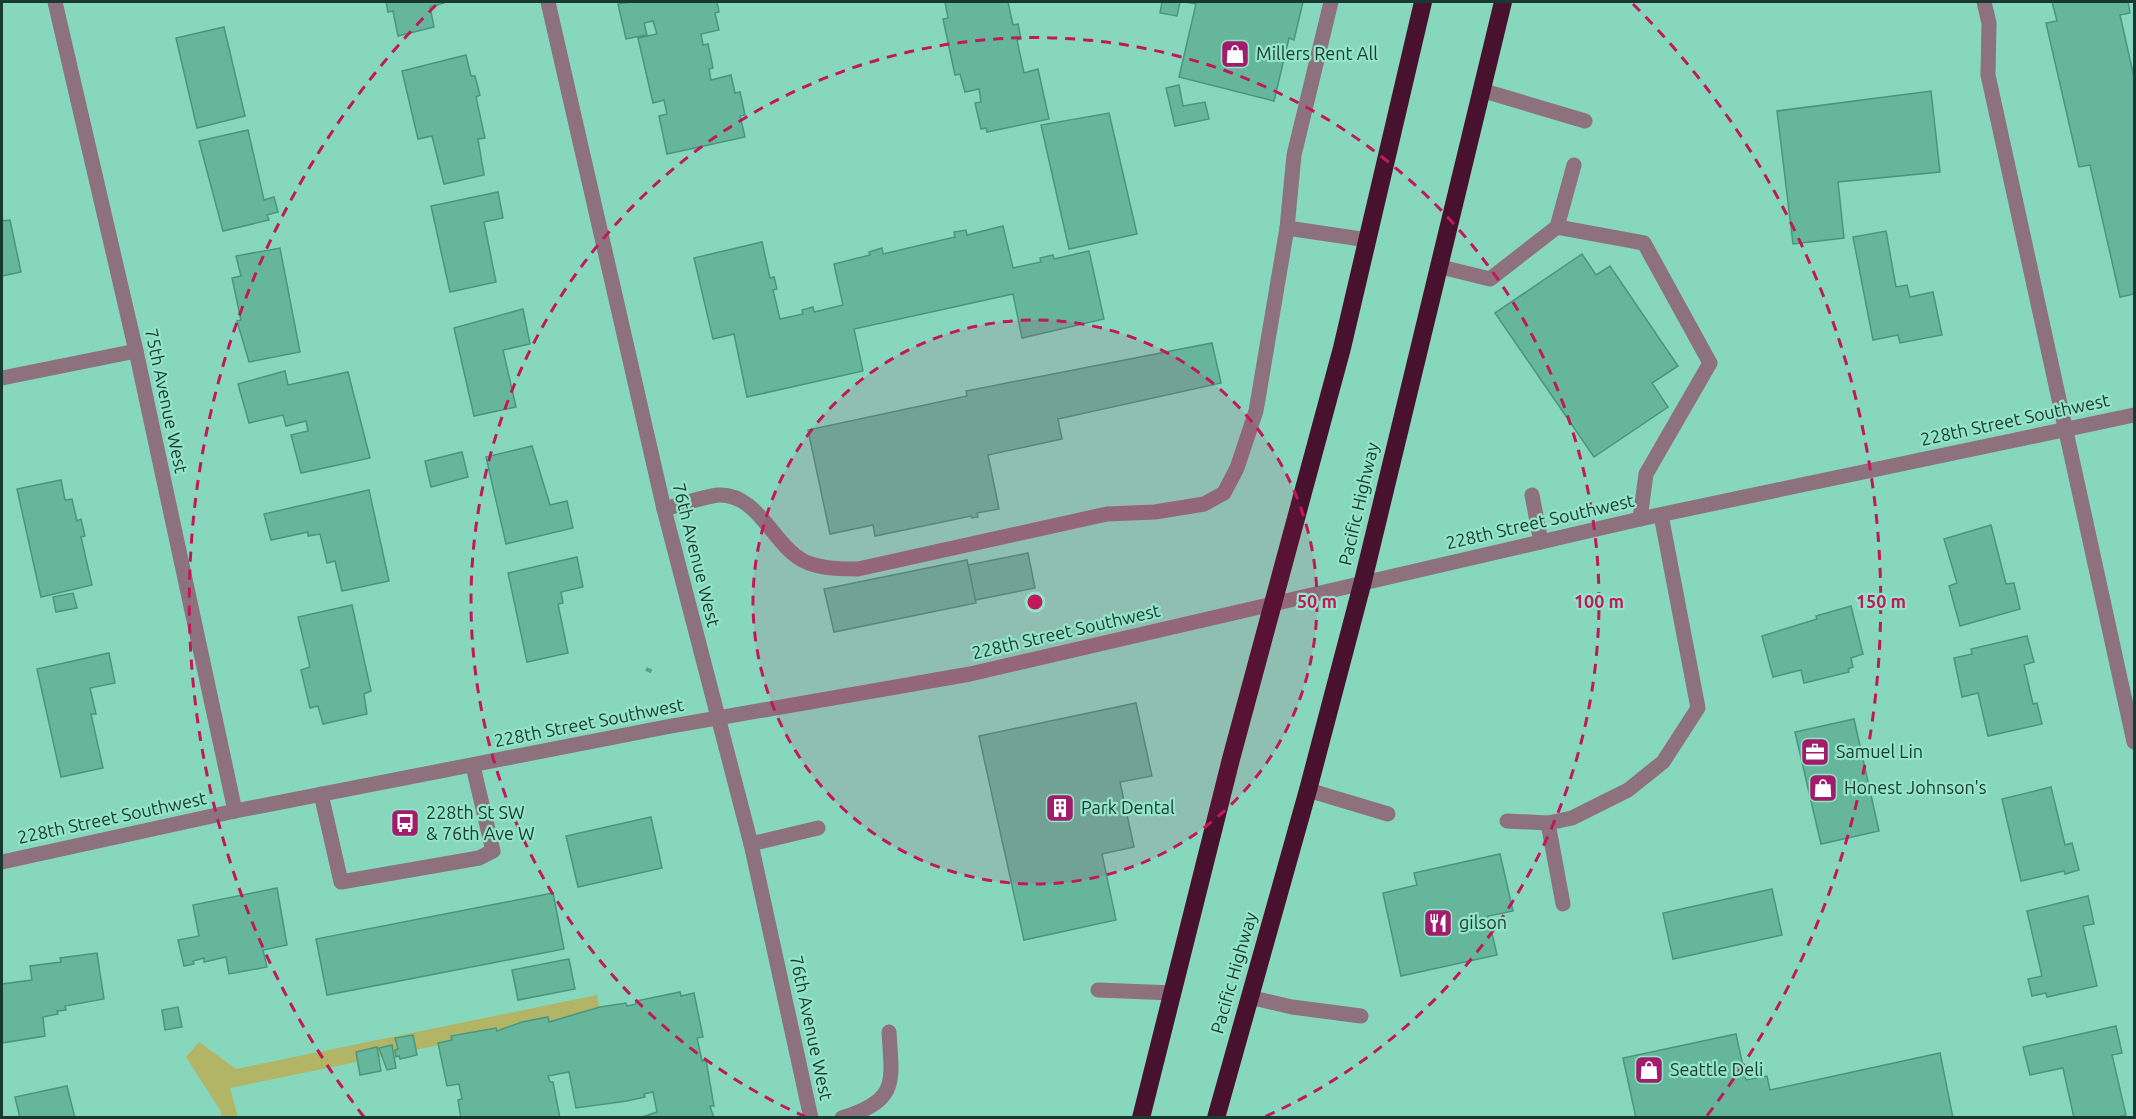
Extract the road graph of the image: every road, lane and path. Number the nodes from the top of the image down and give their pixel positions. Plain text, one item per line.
1 (55, 2) edge
2 (548, 2) edge
3 (1331, 2) edge
4 (1423, 2) edge
5 (1503, 2) edge
6 (1984, 2) edge
7 (1481, 90) junction
8 (1585, 121) dead end
9 (1574, 165) dead end
10 (1557, 227) junction
11 (1287, 228) junction
12 (1368, 240) junction
13 (1441, 267) junction
14 (136, 351) junction
15 (2, 378) edge
16 (2134, 415) edge
17 (2068, 430) junction
18 (1532, 495) dead end
19 (664, 509) junction
20 (1661, 515) junction
21 (1640, 519) junction
22 (1541, 542) junction
23 (1363, 581) junction
24 (1274, 603) junction
25 (646, 669) dead end
26 (653, 672) dead end
27 (718, 718) junction
28 (2134, 742) edge
29 (473, 766) junction
30 (1308, 790) junction
31 (321, 794) junction
32 (236, 811) junction
33 (1388, 814) dead end
34 (1508, 821) dead end
35 (1548, 823) junction
36 (818, 828) dead end
37 (750, 844) junction
38 (2, 862) edge
39 (1563, 904) dead end
40 (1098, 990) dead end
41 (1173, 993) junction
42 (1249, 997) junction
43 (1361, 1016) dead end
44 (889, 1032) dead end
45 (811, 1118) edge
46 (842, 1118) edge
47 (1141, 1118) edge
48 (1216, 1118) edge

1 - 14 street, 75th Avenue West
2 - 19 street, 76th Avenue West
3 - 11 street
4 - 12 highway
5 - 7 highway, Pacific Highway
6 - 17 street
7 - 8 street
7 - 13 highway, Pacific Highway
9 - 10 street
10 - 13 street
10 - 21 street
11 - 12 street
11 - 19 street
12 - 24 highway
13 - 23 highway, Pacific Highway
14 - 15 street
14 - 32 street, 75th Avenue West
16 - 17 street, 228th Street Southwest
17 - 20 street, 228th Street Southwest
17 - 28 street
18 - 22 street
19 - 27 street, 76th Avenue West
20 - 21 street, 228th Street Southwest
20 - 35 street
21 - 22 street, 228th Street Southwest
22 - 23 street, 228th Street Southwest
23 - 24 street, 228th Street Southwest
23 - 30 highway, Pacific Highway
24 - 27 street, 228th Street Southwest
24 - 41 highway
25 - 26 path
27 - 29 street, 228th Street Southwest
27 - 37 street, 76th Avenue West
29 - 31 street, 228th Street Southwest
29 - 31 street
30 - 33 street
30 - 42 highway, Pacific Highway
31 - 32 street, 228th Street Southwest
32 - 38 street, 228th Street Southwest
34 - 35 street
35 - 39 street
36 - 37 street
37 - 45 street, 76th Avenue West
40 - 41 street
41 - 47 highway
42 - 43 street
42 - 48 highway, Pacific Highway
44 - 46 street

